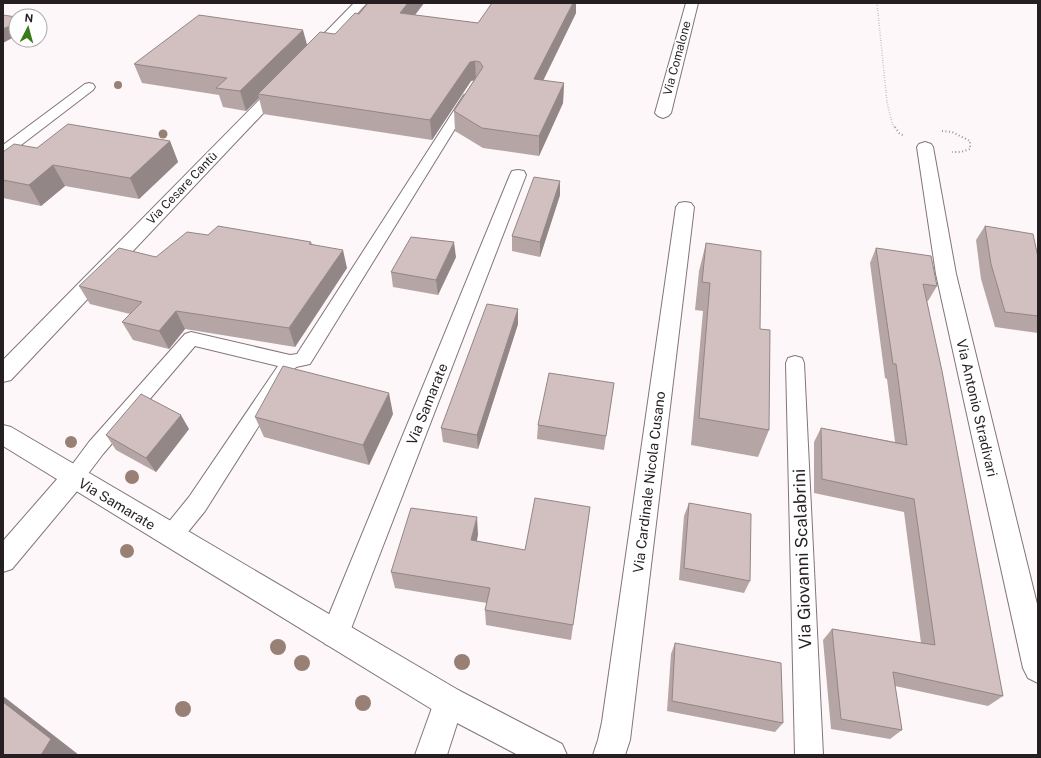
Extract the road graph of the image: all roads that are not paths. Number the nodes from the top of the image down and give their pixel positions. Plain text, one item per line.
1 (362, 3) edge
2 (692, 3) edge
3 (476, 85) edge
4 (88, 87) dead end
5 (662, 113) dead end
6 (925, 147) road end
7 (3, 152) edge
8 (518, 174) dead end
9 (685, 207) dead end
10 (290, 362) junction
11 (795, 363) dead end
12 (3, 374) edge
13 (3, 434) edge
14 (74, 477) junction
15 (171, 536) junction
16 (3, 560) edge
17 (335, 634) junction
18 (1038, 668) edge
19 (449, 702) junction
20 (431, 755) edge
21 (551, 755) edge
22 (609, 755) edge
23 (809, 755) edge

1 - 12 street, Via Cesare Cantù
2 - 5 street, Via Comalone
3 - 10 lane
4 - 7 lane
6 - 18 street, Via Antonio Stradivari
8 - 17 street, Via Samarate
9 - 22 street, Via Cardinale Nicola Cusano
10 - 14 lane
10 - 15 lane
11 - 23 lane, Via Giovanni Scalabrini
13 - 14 street, Via Samarate
14 - 15 street, Via Samarate
14 - 16 street
15 - 17 street, Via Samarate
17 - 19 street, Via Samarate
19 - 20 street
19 - 21 street, Via Samarate

